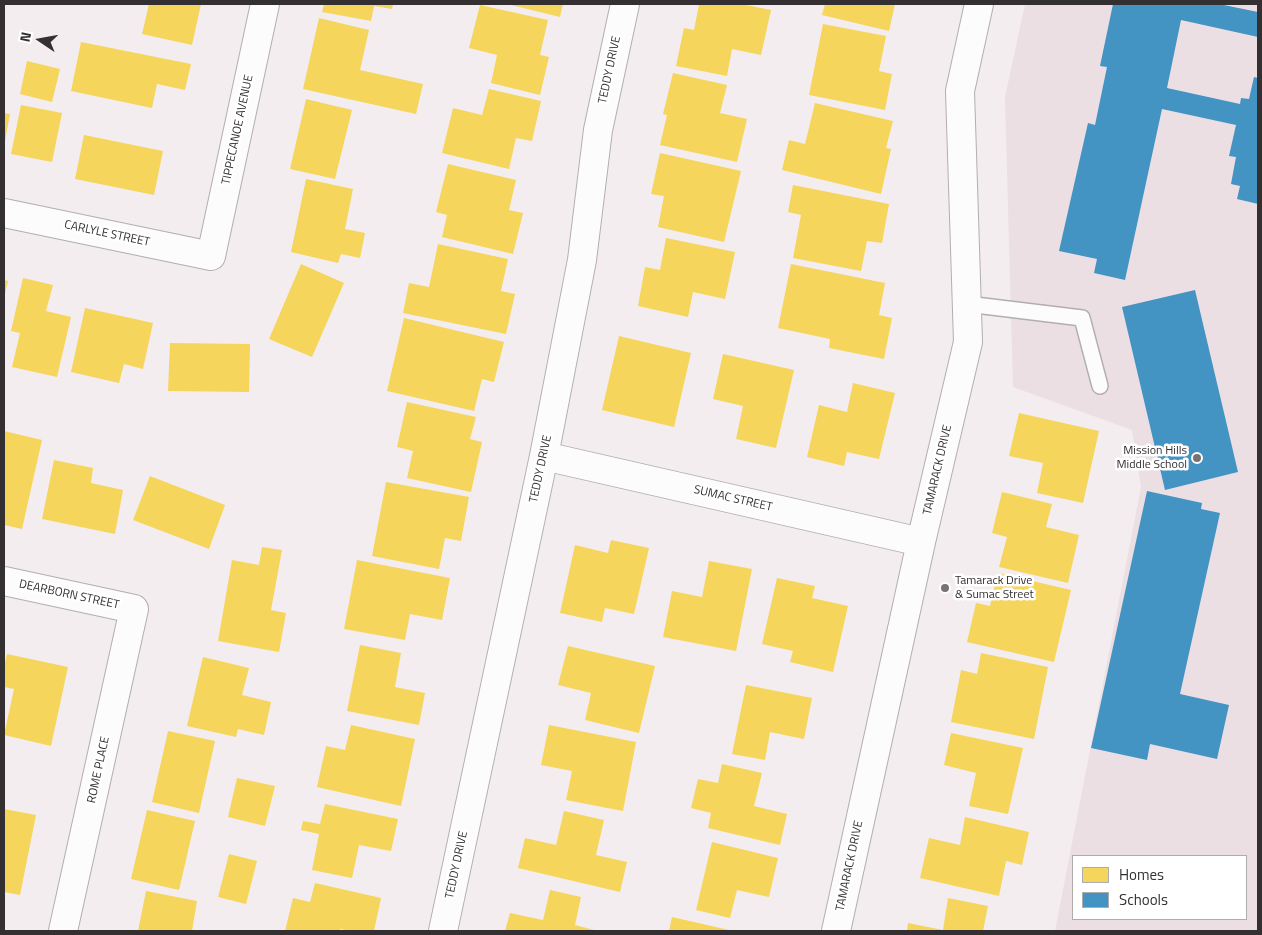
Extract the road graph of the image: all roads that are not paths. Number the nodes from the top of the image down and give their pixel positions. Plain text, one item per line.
1 (265, 4) edge
2 (625, 4) edge
3 (980, 4) edge
4 (4, 213) edge
5 (211, 256) joint
6 (967, 304) junction
7 (1100, 386) dead end
8 (544, 456) junction
9 (921, 542) junction
10 (4, 580) edge
11 (134, 609) joint
12 (64, 931) edge
13 (443, 931) edge
14 (836, 931) edge

1 - 5 street, TIPPECANOE AVENUE
2 - 8 street, TEDDY DRIVE
3 - 6 street, TAMARACK DRIVE
4 - 5 street, CARLYLE STREET
6 - 7 lane
6 - 9 street, TAMARACK DRIVE
8 - 9 street, SUMAC STREET
8 - 13 street, TEDDY DRIVE
9 - 14 street, TAMARACK DRIVE
10 - 11 street, DEARBORN STREET
11 - 12 street, ROME PLACE

